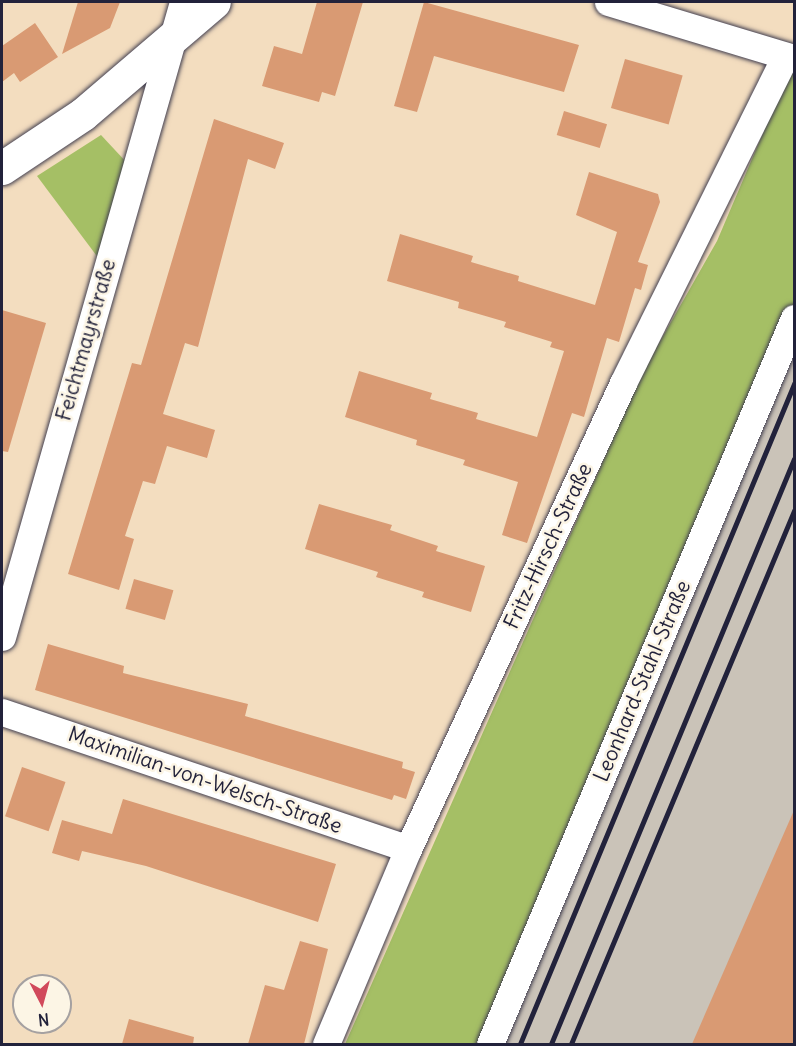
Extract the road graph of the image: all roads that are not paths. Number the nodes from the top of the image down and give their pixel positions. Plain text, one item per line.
1 (183, 2) edge
2 (214, 2) edge
3 (608, 2) edge
4 (170, 43) junction
5 (790, 57) edge
6 (2, 168) edge
7 (795, 318) edge
8 (2, 637) edge
9 (2, 712) edge
10 (408, 849) junction
11 (326, 1044) edge
12 (490, 1044) edge

1 - 4 street, Feichtmayrstraße
2 - 4 street
3 - 5 street
4 - 6 street
4 - 8 street, Feichtmayrstraße
5 - 10 street, Fritz-Hirsch-Straße
7 - 12 street, Leonhard-Stahl-Straße
9 - 10 street, Maximilian-von-Welsch-Straße
10 - 11 street, Fritz-Hirsch-Straße

